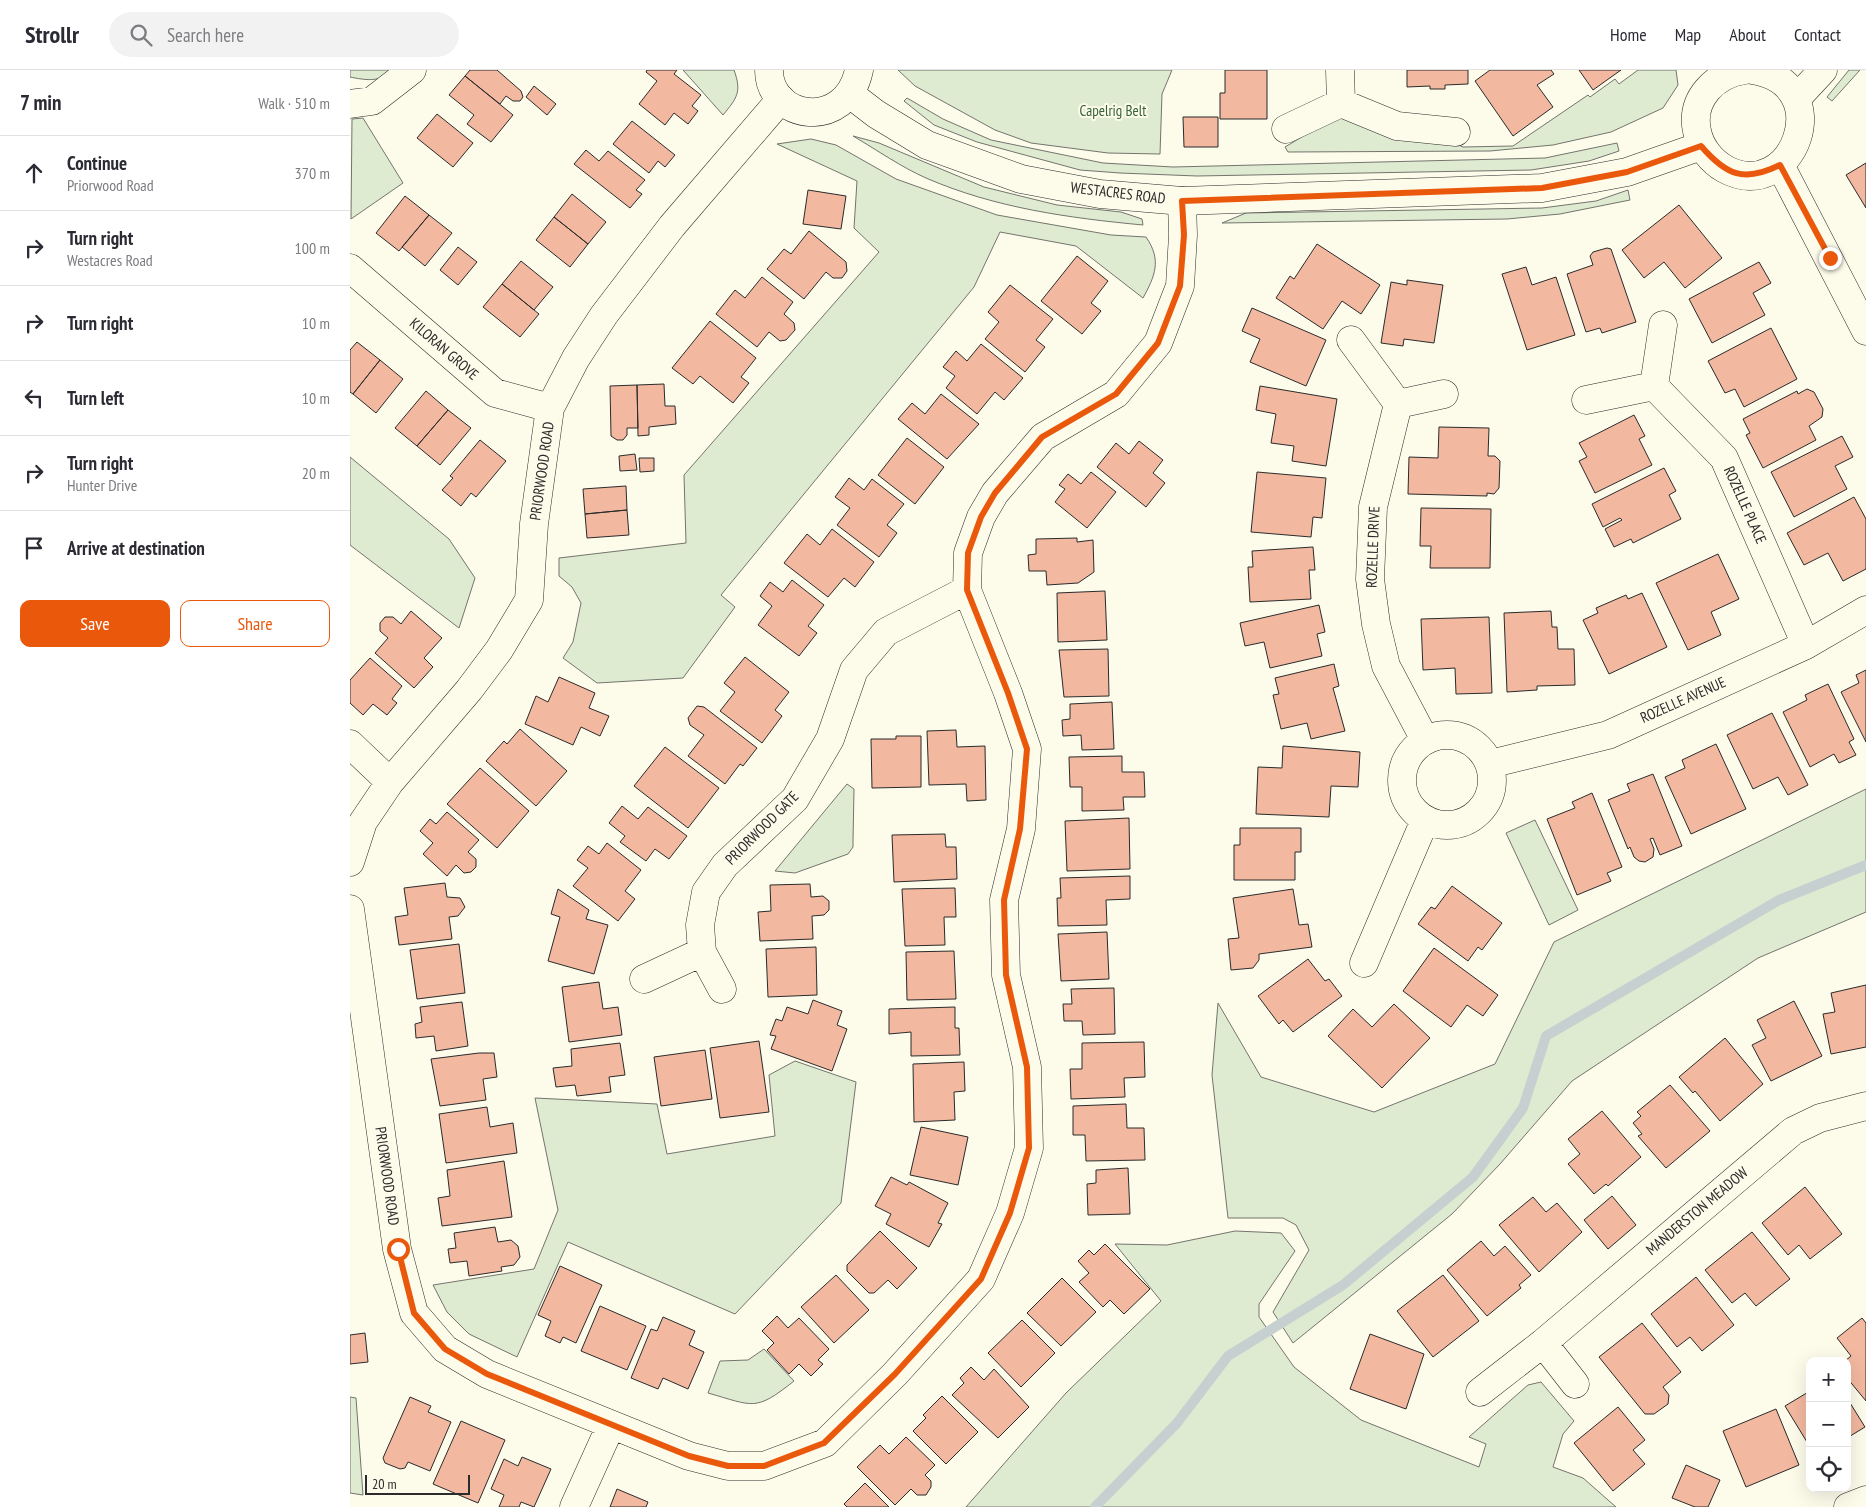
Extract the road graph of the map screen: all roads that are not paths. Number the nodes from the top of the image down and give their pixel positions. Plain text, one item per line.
1 (412, 70) edge
2 (769, 70) edge
3 (1340, 70) edge
4 (1745, 70) edge
5 (1752, 70) edge
6 (1823, 70) edge
7 (1716, 74) edge
8 (854, 82) edge
9 (1796, 98) junction
10 (781, 99) junction
11 (1341, 103) junction
12 (350, 104) edge
13 (1286, 129) dead end
14 (1456, 132) dead end
15 (1701, 146) junction
16 (1780, 165) junction
17 (1182, 201) junction
18 (350, 268) edge
19 (1858, 294) edge
20 (1663, 325) dead end
21 (1866, 331) edge
22 (1351, 340) dead end
23 (1654, 386) junction
24 (1444, 394) dead end
25 (1586, 400) dead end
26 (1398, 404) junction
27 (550, 408) junction
28 (967, 590) junction
29 (1866, 610) edge
30 (1806, 644) junction
31 (1425, 740) junction
32 (350, 744) edge
33 (1490, 764) junction
34 (390, 782) junction
35 (1425, 820) junction
36 (350, 862) edge
37 (350, 909) edge
38 (702, 952) junction
39 (1364, 963) dead end
40 (644, 979) dead end
41 (722, 989) dead end
42 (1866, 1106) edge
43 (1543, 1343) junction
44 (1576, 1384) dead end
45 (1480, 1392) dead end
46 (610, 1425) junction
47 (1866, 1500) edge
48 (574, 1507) edge
49 (1848, 1507) edge

1 - 12 street
2 - 10 street
3 - 11 street
4 - 7 street
5 - 9 street
6 - 9 street
7 - 15 street
8 - 10 street
8 - 17 street, WESTACRES ROAD
9 - 16 street
10 - 27 street, PRIORWOOD ROAD
11 - 13 street
11 - 14 street
15 - 16 street
15 - 17 street, WESTACRES ROAD
16 - 19 street
17 - 28 street, PRIORWOOD ROAD
18 - 27 street, KILORAN GROVE
19 - 21 street
20 - 23 street
22 - 26 street
23 - 25 street
23 - 30 street, ROZELLE PLACE
24 - 26 street
26 - 31 street, ROZELLE DRIVE
27 - 34 street, PRIORWOOD ROAD
28 - 38 street, PRIORWOOD GATE
28 - 46 street, PRIORWOOD ROAD
29 - 30 street, ROZELLE AVENUE
30 - 33 street, ROZELLE AVENUE
31 - 33 street
31 - 35 street
32 - 34 street
33 - 35 street
34 - 36 street, PRIORWOOD ROAD
35 - 39 street
37 - 46 street, PRIORWOOD ROAD
38 - 40 street
38 - 41 street, PRIORWOOD GATE
42 - 43 street, MANDERSTON MEADOW
43 - 44 street
43 - 45 street, MANDERSTON MEADOW
46 - 48 street
47 - 49 street

